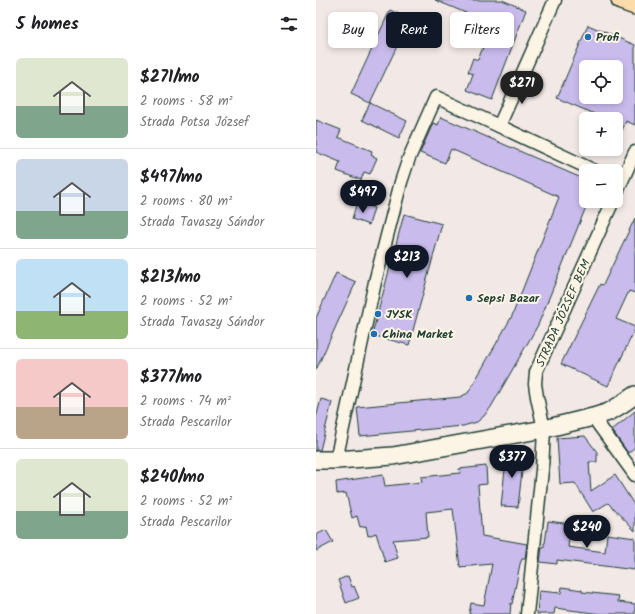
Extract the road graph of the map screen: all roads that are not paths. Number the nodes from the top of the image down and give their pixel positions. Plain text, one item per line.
1 (555, 0) edge
2 (621, 0) edge
3 (635, 5) edge
4 (499, 126) junction
5 (635, 152) edge
6 (580, 164) edge
7 (623, 176) edge
8 (610, 208) edge
9 (635, 395) edge
10 (593, 417) junction
11 (544, 429) junction
12 (316, 460) edge
13 (336, 460) junction
14 (635, 475) edge
15 (527, 614) edge

1 - 4 street
2 - 3 main road
4 - 6 street
4 - 13 street
5 - 7 street
8 - 11 street, STRADA JÓZSEF BEM
9 - 10 street
10 - 11 street
10 - 14 street
11 - 13 street
11 - 15 street, STRADA JÓZSEF BEM
12 - 13 street

